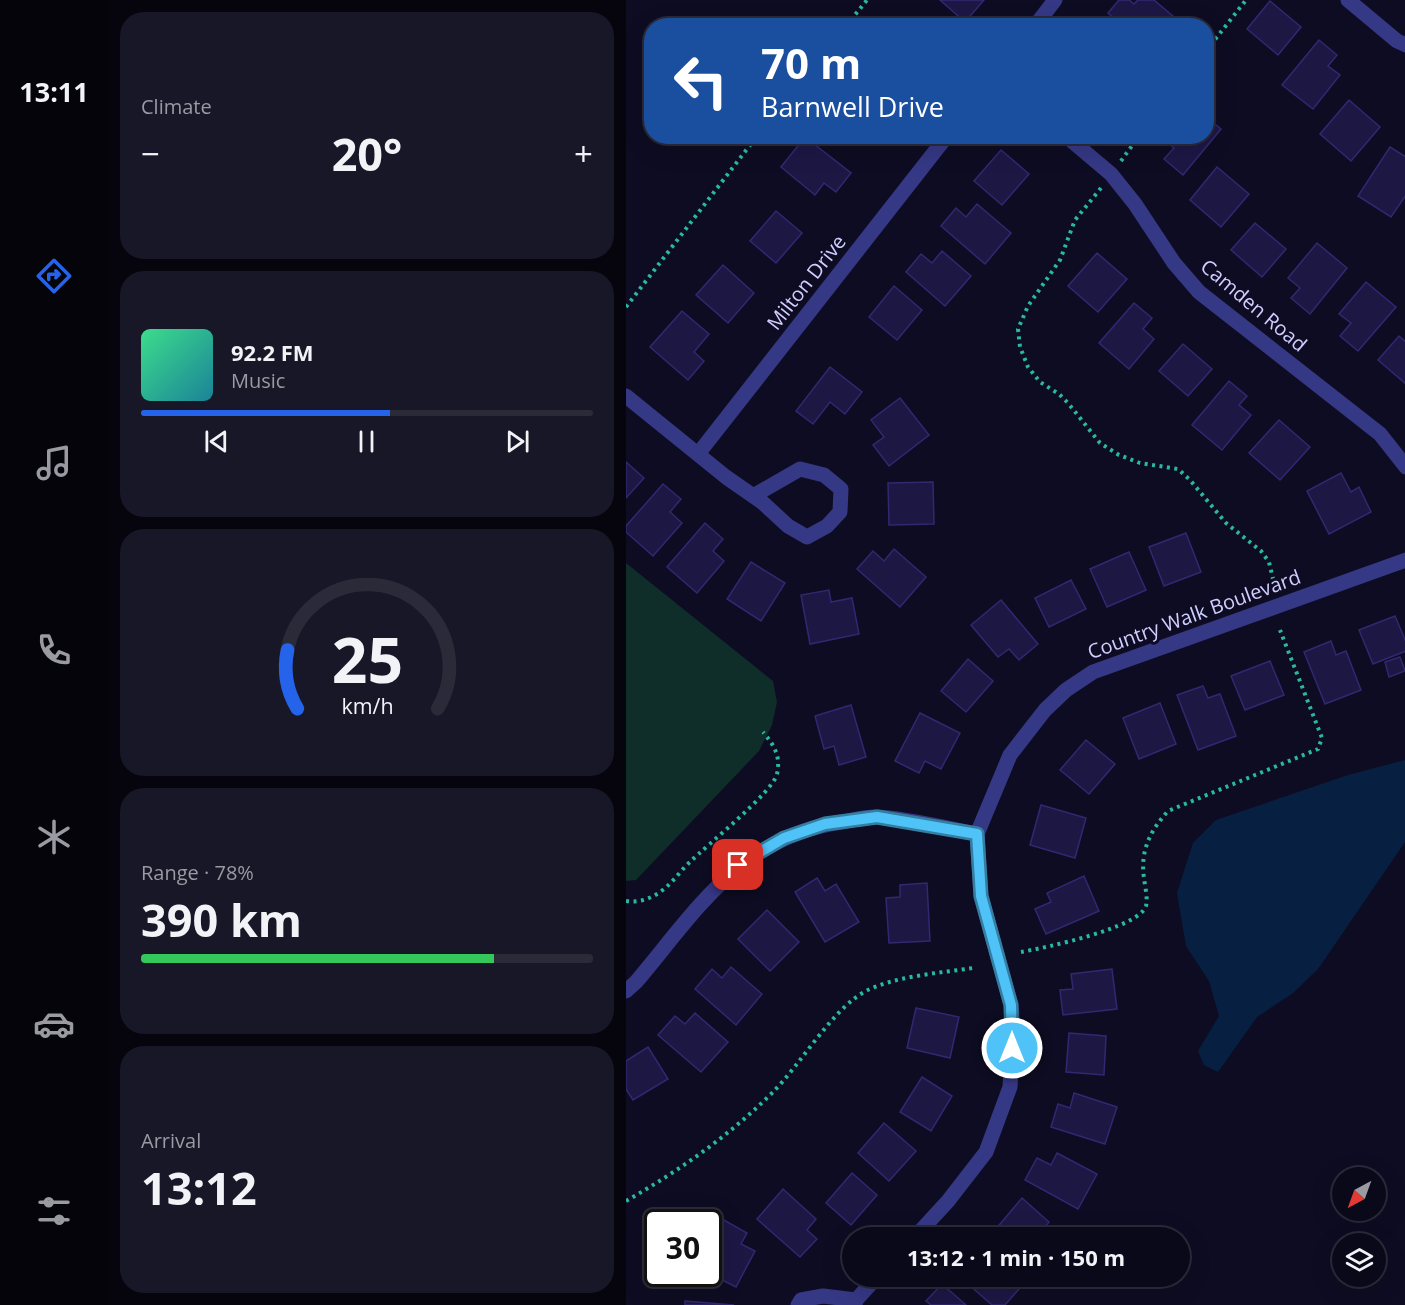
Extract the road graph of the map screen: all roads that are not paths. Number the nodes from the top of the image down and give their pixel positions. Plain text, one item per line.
1 (1055, 0) edge
2 (1348, 0) edge
3 (1041, 18) edge
4 (1402, 43) edge
5 (1406, 58) edge
6 (941, 144) edge
7 (1075, 144) edge
8 (626, 396) edge
9 (698, 454) junction
10 (1406, 467) edge
11 (753, 496) junction
12 (1406, 560) edge
13 (977, 834) junction
14 (626, 991) edge
15 (924, 1227) edge
16 (869, 1287) edge
17 (855, 1303) edge
18 (797, 1305) edge

1 - 3 street
2 - 4 street
4 - 5 street
6 - 9 street, Milton Drive
7 - 10 street, Camden Road
8 - 9 street
9 - 11 street
11 - 11 street
12 - 13 street, Country Walk Boulevard
13 - 14 street
13 - 15 street, Country Walk Boulevard
16 - 17 street
17 - 18 street

